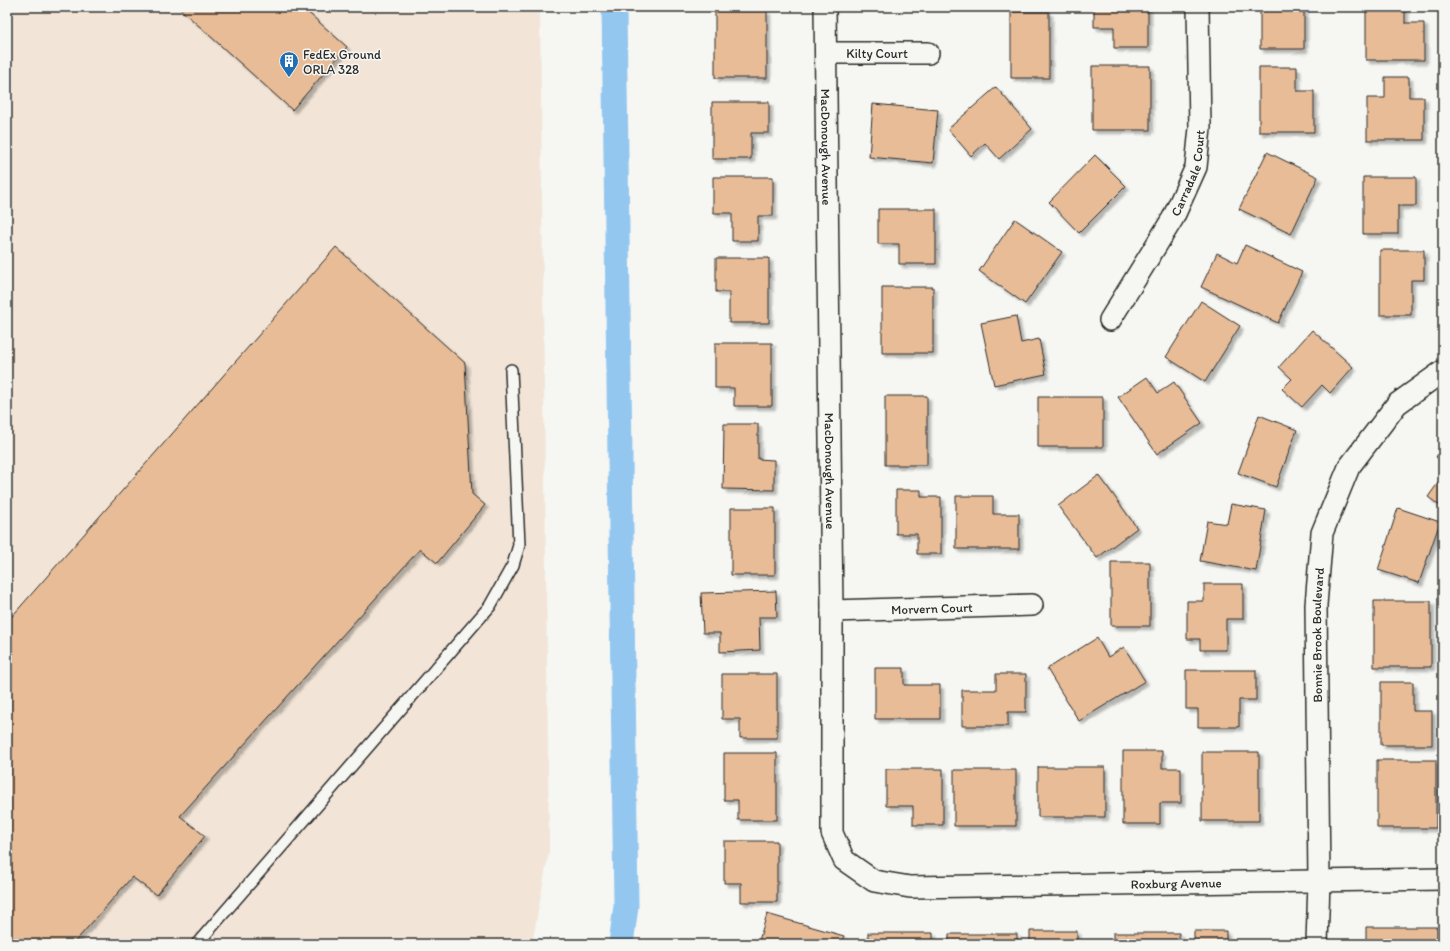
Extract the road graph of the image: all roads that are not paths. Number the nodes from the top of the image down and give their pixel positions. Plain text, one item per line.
1 (825, 7) edge
2 (1198, 7) edge
3 (826, 52) junction
4 (928, 52) dead end
5 (1110, 320) dead end
6 (511, 370) dead end
7 (1443, 371) edge
8 (1032, 605) dead end
9 (832, 611) junction
10 (1443, 879) edge
11 (1319, 881) junction
12 (910, 887) joint
13 (196, 944) edge
14 (1317, 944) edge

1 - 3 street, MacDonough Avenue
2 - 5 street, Carradale Court
3 - 4 street, Kilty Court
3 - 9 street, MacDonough Avenue
6 - 13 lane
7 - 11 street, Bonnie Brook Boulevard
8 - 9 street, Morvern Court
9 - 12 street, MacDonough Avenue
10 - 11 street, Roxburg Avenue
11 - 12 street, Roxburg Avenue
11 - 14 street, Bonnie Brook Boulevard

